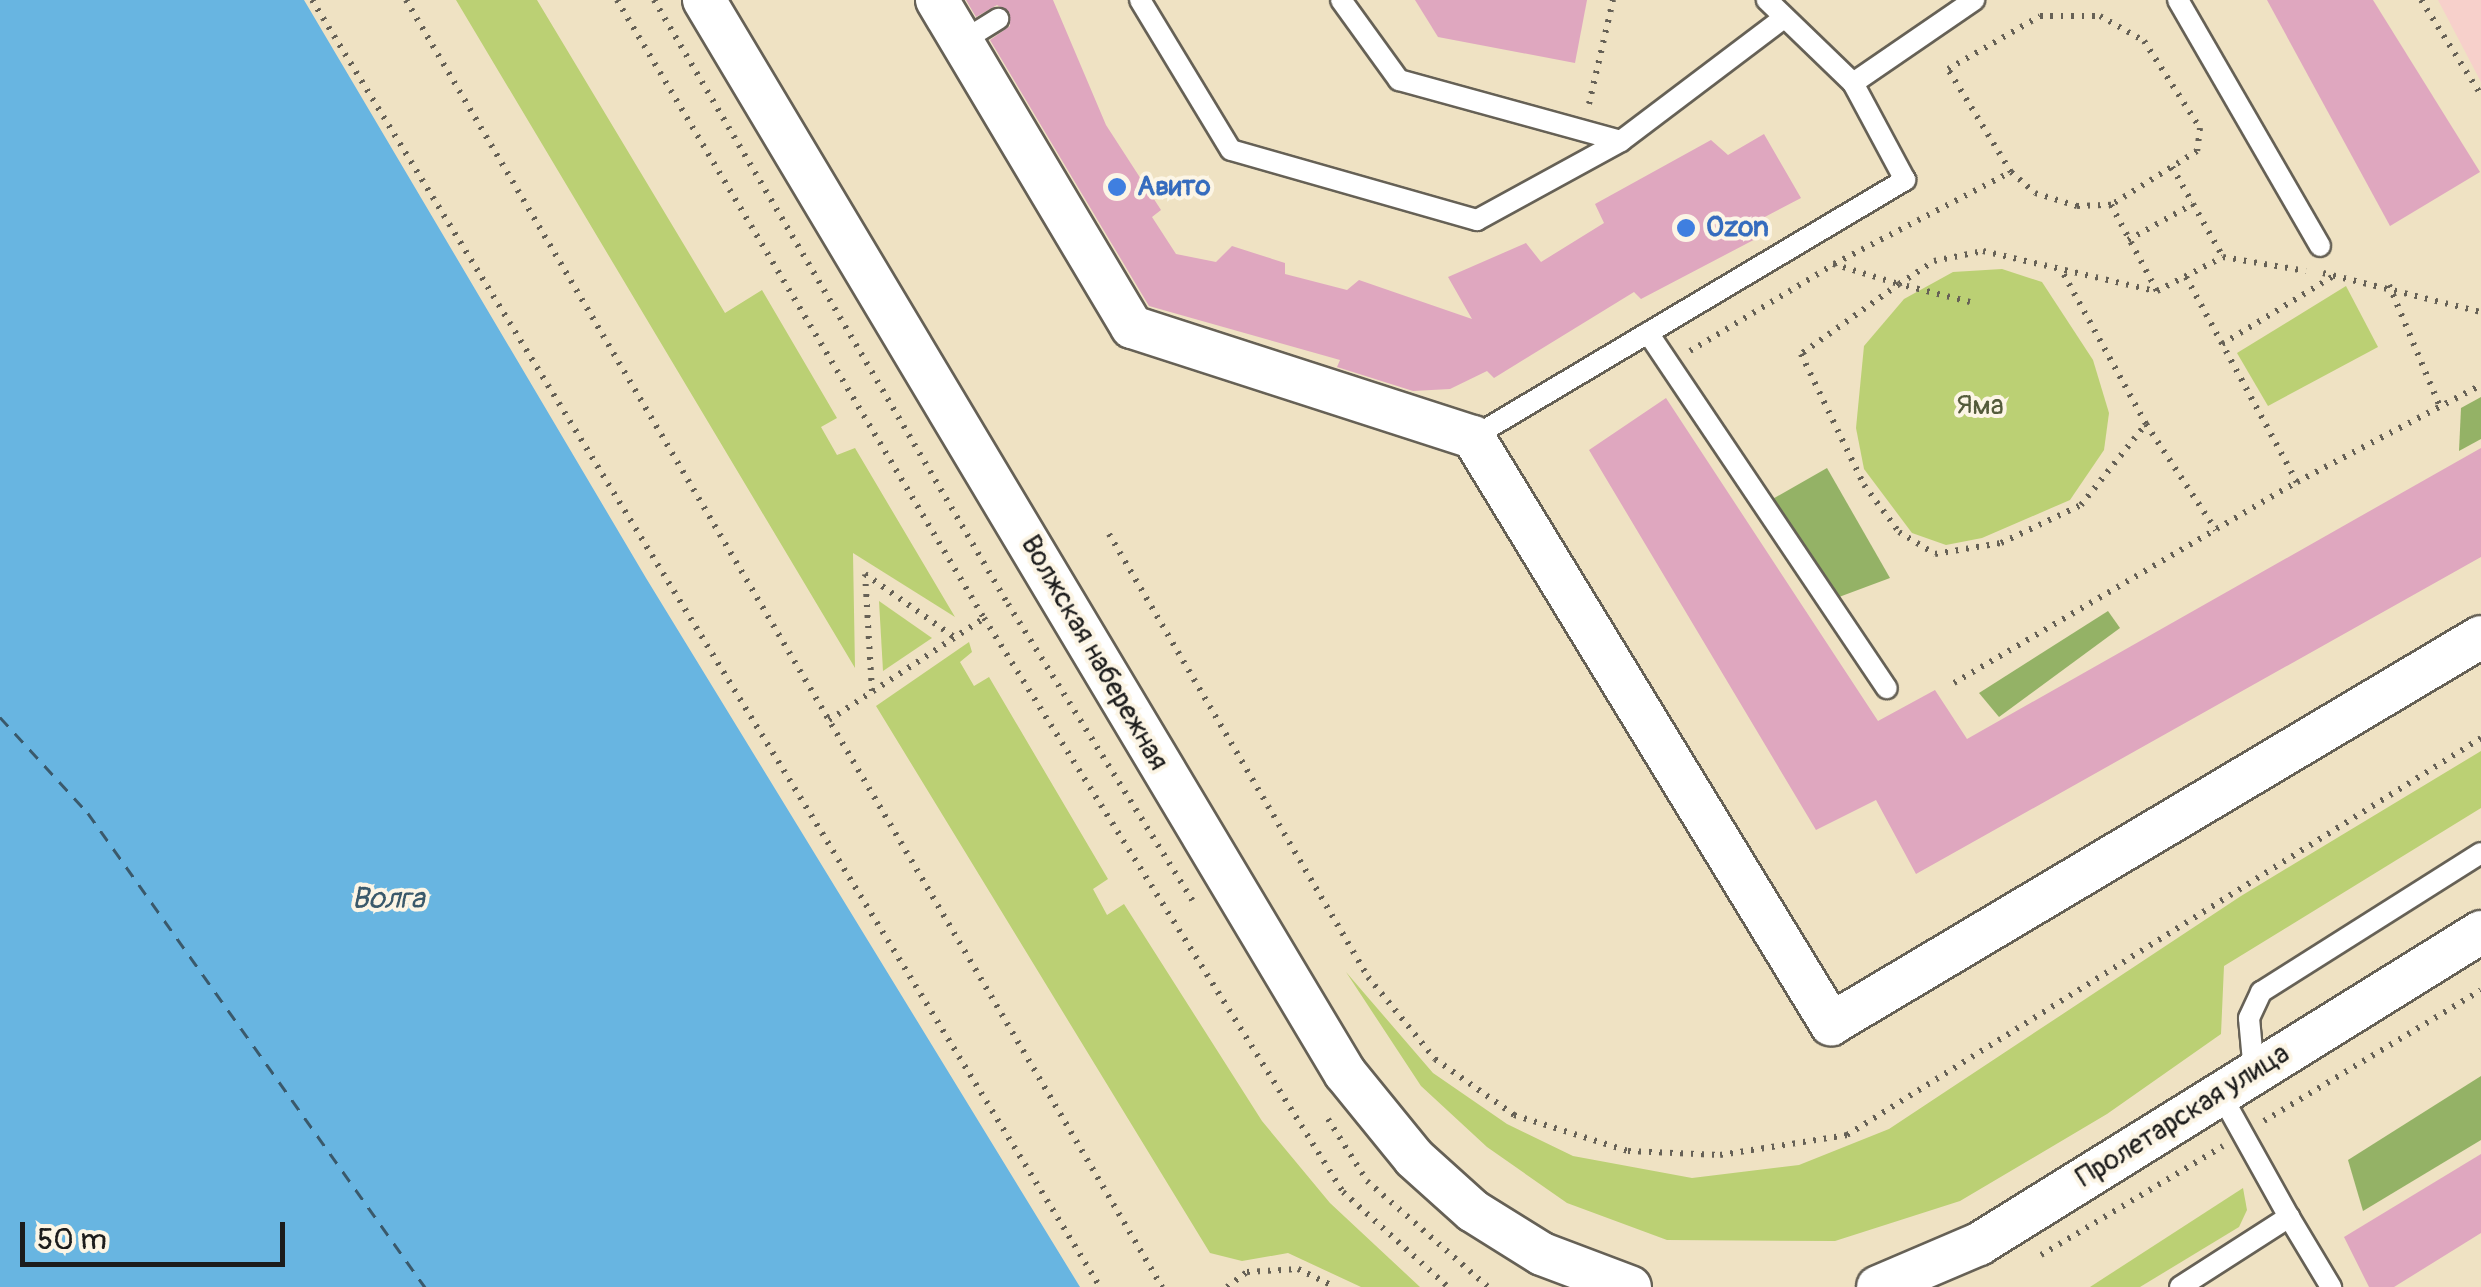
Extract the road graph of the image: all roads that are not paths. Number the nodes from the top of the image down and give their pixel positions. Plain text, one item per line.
1 (704, 0) edge
2 (937, 0) edge
3 (1140, 0) edge
4 (1341, 0) edge
5 (1767, 0) edge
6 (1974, 0) edge
7 (2178, 0) edge
8 (998, 18) dead end
9 (1781, 20) junction
10 (961, 42) junction
11 (1854, 84) junction
12 (1621, 141) junction
13 (2320, 246) dead end
14 (1648, 334) junction
15 (1474, 437) junction
16 (2481, 637) edge
17 (1887, 688) dead end
18 (2481, 852) edge
19 (2481, 932) edge
20 (2237, 1083) junction
21 (2289, 1217) junction
22 (1630, 1287) edge
23 (1878, 1287) edge
24 (2180, 1287) edge
25 (2330, 1287) edge

1 - 22 street, Волжская набережная
2 - 10 street
3 - 12 lane
4 - 12 lane
5 - 9 lane
6 - 11 lane
7 - 13 lane
8 - 10 lane
9 - 11 lane
9 - 12 lane
10 - 15 street
11 - 14 lane
14 - 15 lane
14 - 17 lane
15 - 16 street
18 - 20 lane
19 - 20 street, Пролетарская улица
20 - 21 lane
20 - 23 street, Пролетарская улица
21 - 24 lane
21 - 25 lane

